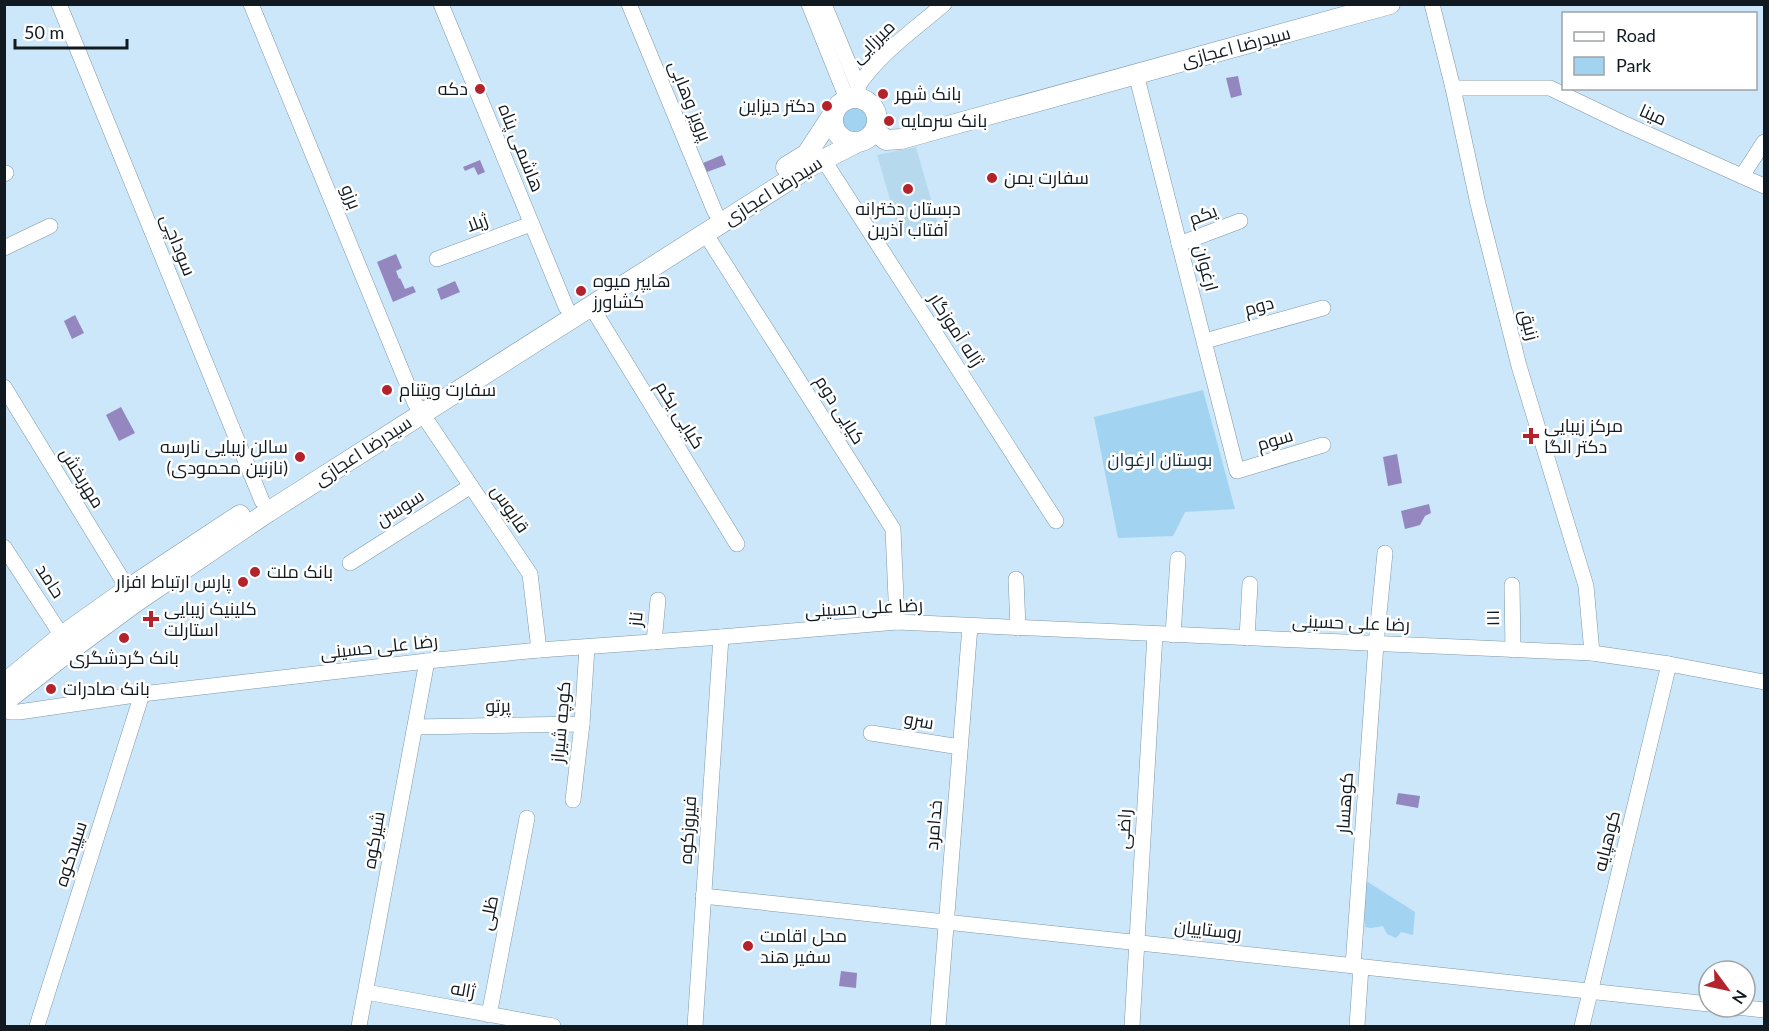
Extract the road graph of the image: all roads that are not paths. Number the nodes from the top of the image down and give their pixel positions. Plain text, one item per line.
1 (59, 4) edge
2 (251, 4) edge
3 (441, 4) edge
4 (630, 4) edge
5 (809, 4) edge
6 (824, 4) edge
7 (944, 4) edge
8 (1390, 4) edge
9 (1432, 4) edge
10 (1136, 74) junction
11 (1453, 87) junction
12 (850, 99) junction
13 (875, 131) junction
14 (1764, 142) edge
15 (856, 143) junction
16 (823, 159) junction
17 (1742, 176) junction
18 (1764, 186) edge
19 (715, 212) junction
20 (1240, 221) dead end
21 (531, 224) junction
22 (50, 226) dead end
23 (705, 233) junction
24 (1179, 244) junction
25 (4, 248) edge
26 (437, 259) dead end
27 (591, 306) junction
28 (566, 307) junction
29 (1323, 308) dead end
30 (1205, 341) junction
31 (4, 387) edge
32 (418, 409) junction
33 (1323, 445) dead end
34 (1237, 471) joint
35 (471, 486) junction
36 (262, 501) junction
37 (1056, 521) dead end
38 (737, 544) dead end
39 (4, 548) edge
40 (1385, 553) dead end
41 (1178, 559) dead end
42 (350, 563) dead end
43 (1016, 579) dead end
44 (1250, 584) dead end
45 (1512, 585) dead end
46 (128, 589) junction
47 (657, 600) dead end
48 (897, 622) junction
49 (970, 626) junction
50 (1018, 628) junction
51 (1155, 634) junction
52 (1173, 635) junction
53 (62, 636) junction
54 (721, 637) junction
55 (1247, 638) junction
56 (654, 642) junction
57 (1376, 644) junction
58 (587, 647) junction
59 (539, 650) junction
60 (1513, 650) junction
61 (1592, 653) junction
62 (427, 661) junction
63 (1669, 664) junction
64 (1764, 682) edge
65 (4, 684) edge
66 (142, 694) junction
67 (4, 702) edge
68 (4, 708) edge
69 (582, 724) junction
70 (415, 727) junction
71 (871, 732) dead end
72 (960, 747) junction
73 (573, 800) dead end
74 (527, 818) dead end
75 (704, 896) junction
76 (946, 922) junction
77 (1137, 942) junction
78 (1357, 966) junction
79 (1591, 991) junction
80 (366, 992) junction
81 (1697, 1003) edge
82 (489, 1015) junction
83 (37, 1026) edge
84 (359, 1026) edge
85 (553, 1026) edge
86 (694, 1026) edge
87 (938, 1026) edge
88 (1132, 1026) edge
89 (1357, 1026) edge
90 (1582, 1026) edge

1 - 36 street, سوداچی
2 - 32 street, برزو
3 - 21 street, هاشمی پناه
4 - 19 street, پرویز وهابی
5 - 12 street
6 - 12 street
7 - 12 street, میرزایی
8 - 10 main road, سیدرضا اعجازی
9 - 11 street, زنبق
10 - 13 main road, سیدرضا اعجازی
10 - 24 street, ارغوان
11 - 17 street, مینا
11 - 61 street, زنبق
12 - 13 main road
12 - 15 main road
12 - 19 main road, سیدرضا اعجازی
13 - 15 main road, سیدرضا اعجازی
14 - 17 street
15 - 16 main road, سیدرضا اعجازی
16 - 23 main road, سیدرضا اعجازی
16 - 37 street, ژاله آموزگار
17 - 18 street, مینا
19 - 28 main road, سیدرضا اعجازی
20 - 24 street, یکم
21 - 26 street, ژیلا
21 - 28 street, هاشمی پناه
22 - 25 street
23 - 27 main road, سیدرضا اعجازی
23 - 48 street, کیایی دوم
24 - 30 street, ارغوان
27 - 32 main road, سیدرضا اعجازی
27 - 38 street, کیایی یکم
28 - 32 main road, سیدرضا اعجازی
29 - 30 street, دوم
30 - 34 street, ارغوان
31 - 46 street, مهربخش
32 - 35 street, قایوس
32 - 36 main road, سیدرضا اعجازی
32 - 67 main road, سیدرضا اعجازی
33 - 34 street, سوم
35 - 42 street, سوسن
35 - 59 street, قایوس
36 - 46 main road, سیدرضا اعجازی
39 - 53 street, حامد
40 - 57 street, کوهسار
41 - 52 street
43 - 50 street
44 - 55 street
45 - 60 street, ۱۱۱
46 - 53 main road, سیدرضا اعجازی
47 - 56 street, ناز
48 - 49 street, رضا علی حسینی
48 - 54 street, رضا علی حسینی
49 - 50 street, رضا علی حسینی
49 - 72 street, خدامرد
50 - 51 street, رضا علی حسینی
51 - 52 street, رضا علی حسینی
51 - 77 street, راضی
52 - 55 street, رضا علی حسینی
53 - 65 main road, سیدرضا اعجازی
54 - 56 street, رضا علی حسینی
54 - 75 street, فیروزکوه
55 - 57 street, رضا علی حسینی
56 - 58 street, رضا علی حسینی
57 - 60 street, رضا علی حسینی
57 - 78 street, کوهسار
58 - 59 street, رضا علی حسینی
58 - 69 street, کوچه شیراز
59 - 62 street, رضا علی حسینی
60 - 61 street, رضا علی حسینی
61 - 63 street, رضا علی حسینی
62 - 66 street, رضا علی حسینی
62 - 70 street, شیرکوه
63 - 64 street, رضا علی حسینی
63 - 79 street, کوهپایه
66 - 68 street, رضا علی حسینی
66 - 83 street, سپیدکوه
69 - 70 street, پرتو
69 - 73 street, کوچه شیراز
70 - 80 street, شیرکوه
71 - 72 street, سرو
72 - 76 street, خدامرد
74 - 82 street, ظلی
75 - 76 street, روستاییان
75 - 86 street, فیروزکوه
76 - 77 street, روستاییان
76 - 87 street, خدامرد
77 - 78 street, روستاییان
77 - 88 street, راضی
78 - 79 street, روستاییان
78 - 89 street, کوهسار
79 - 81 street, روستاییان
79 - 90 street, کوهپایه
80 - 82 street, ژاله
80 - 84 street, شیرکوه
82 - 85 street, ژاله

